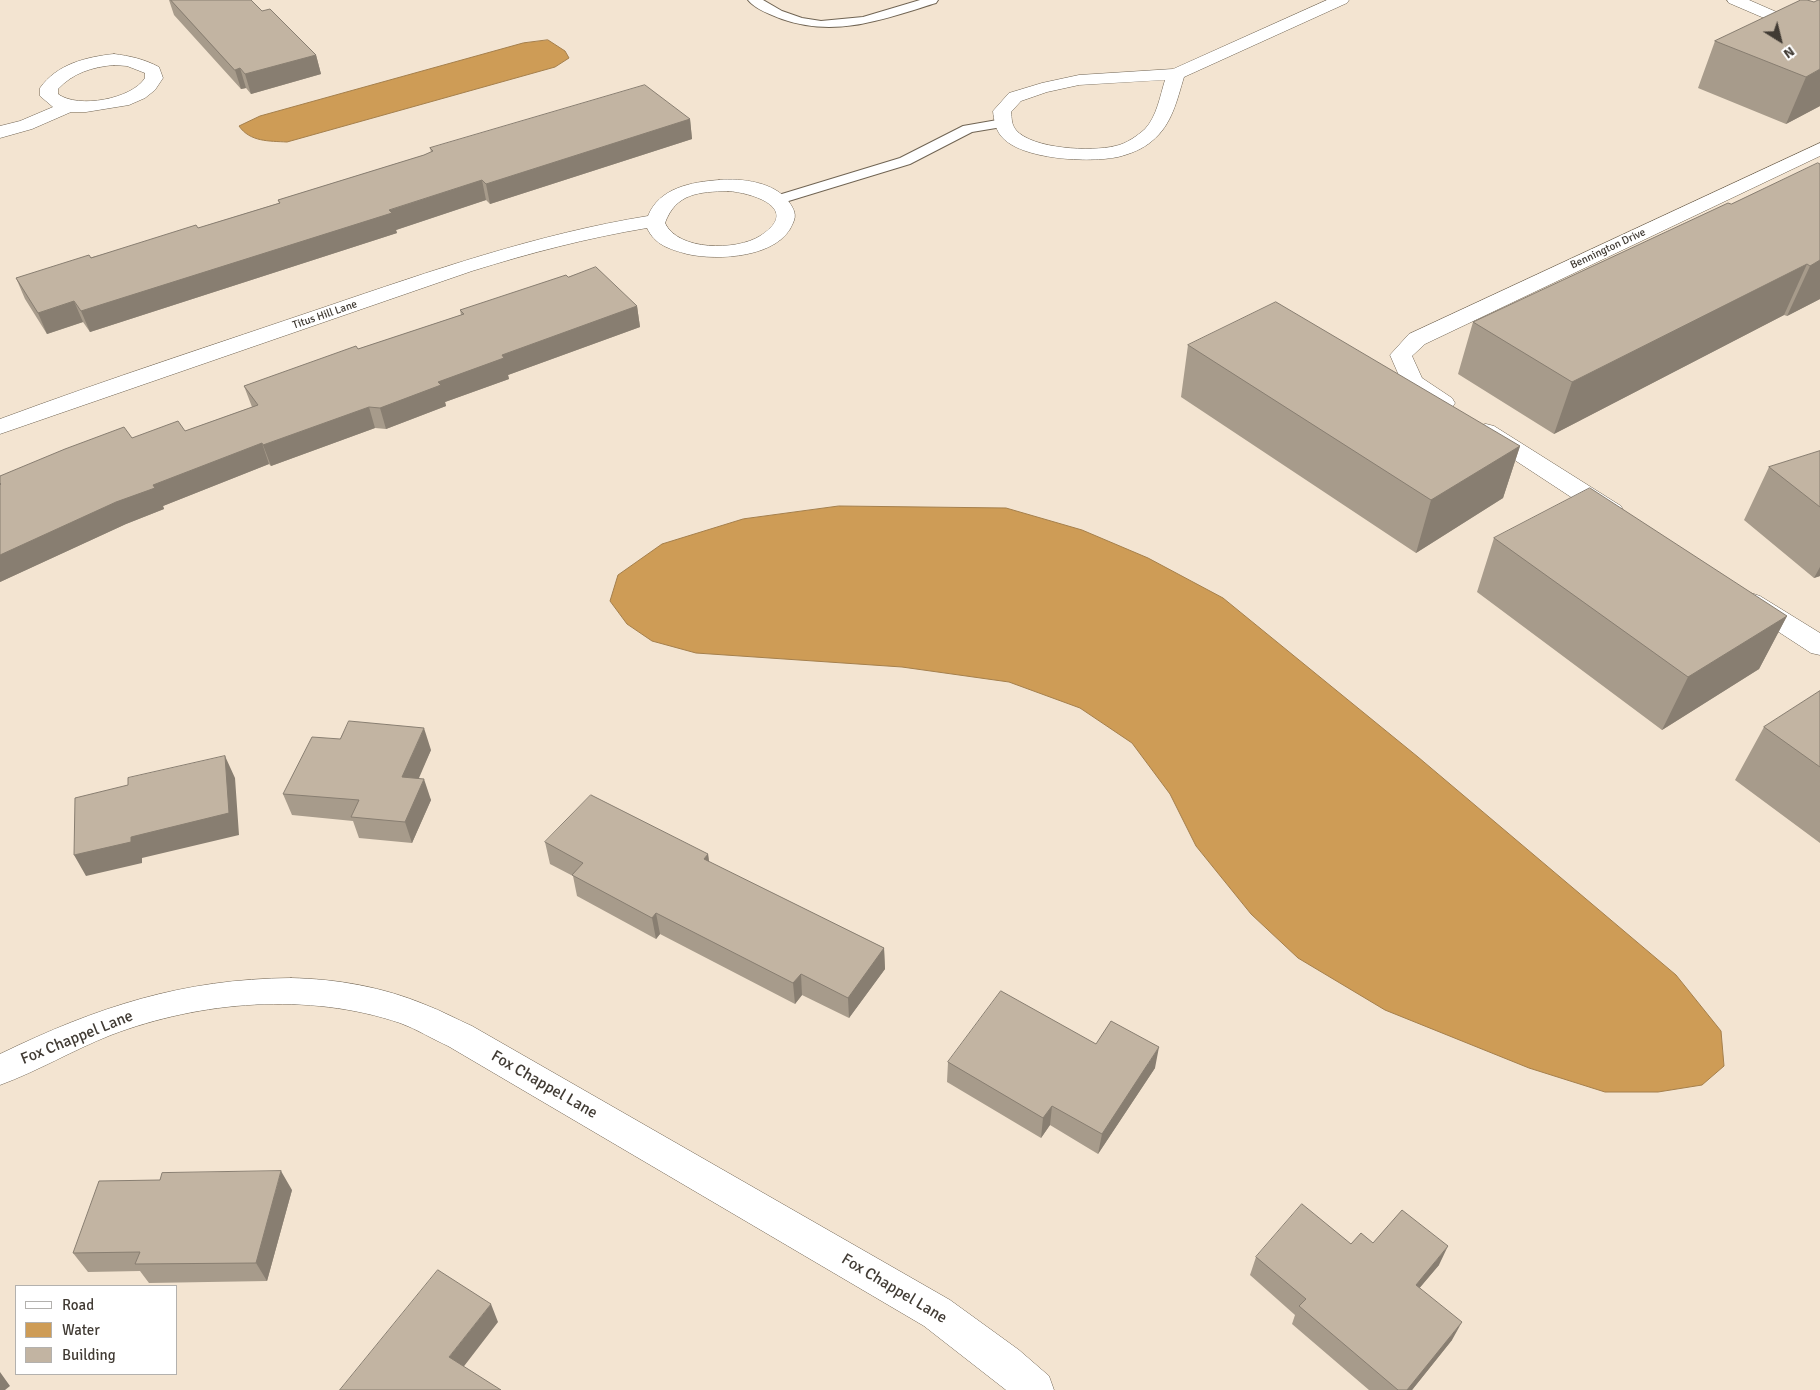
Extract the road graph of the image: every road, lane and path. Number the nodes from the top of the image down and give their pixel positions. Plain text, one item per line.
1 (754, 0) edge
2 (932, 0) edge
3 (1341, 0) edge
4 (1735, 0) edge
5 (1820, 37) edge
6 (1176, 74) junction
7 (69, 106) junction
8 (1003, 123) junction
9 (0, 132) edge
10 (1820, 149) edge
11 (777, 200) junction
12 (655, 221) junction
13 (0, 427) edge
14 (1628, 523) edge
15 (1736, 592) edge
16 (1820, 646) edge
17 (0, 1070) edge
18 (1035, 1390) edge

1 - 2 lane
3 - 6 street
4 - 5 street
6 - 8 street
6 - 8 street
7 - 7 street
7 - 9 street
8 - 11 lane
10 - 14 street, Bennington Drive
11 - 12 street
11 - 12 street
12 - 13 street, Titus Hill Lane
15 - 16 street
17 - 18 street, Fox Chappel Lane

